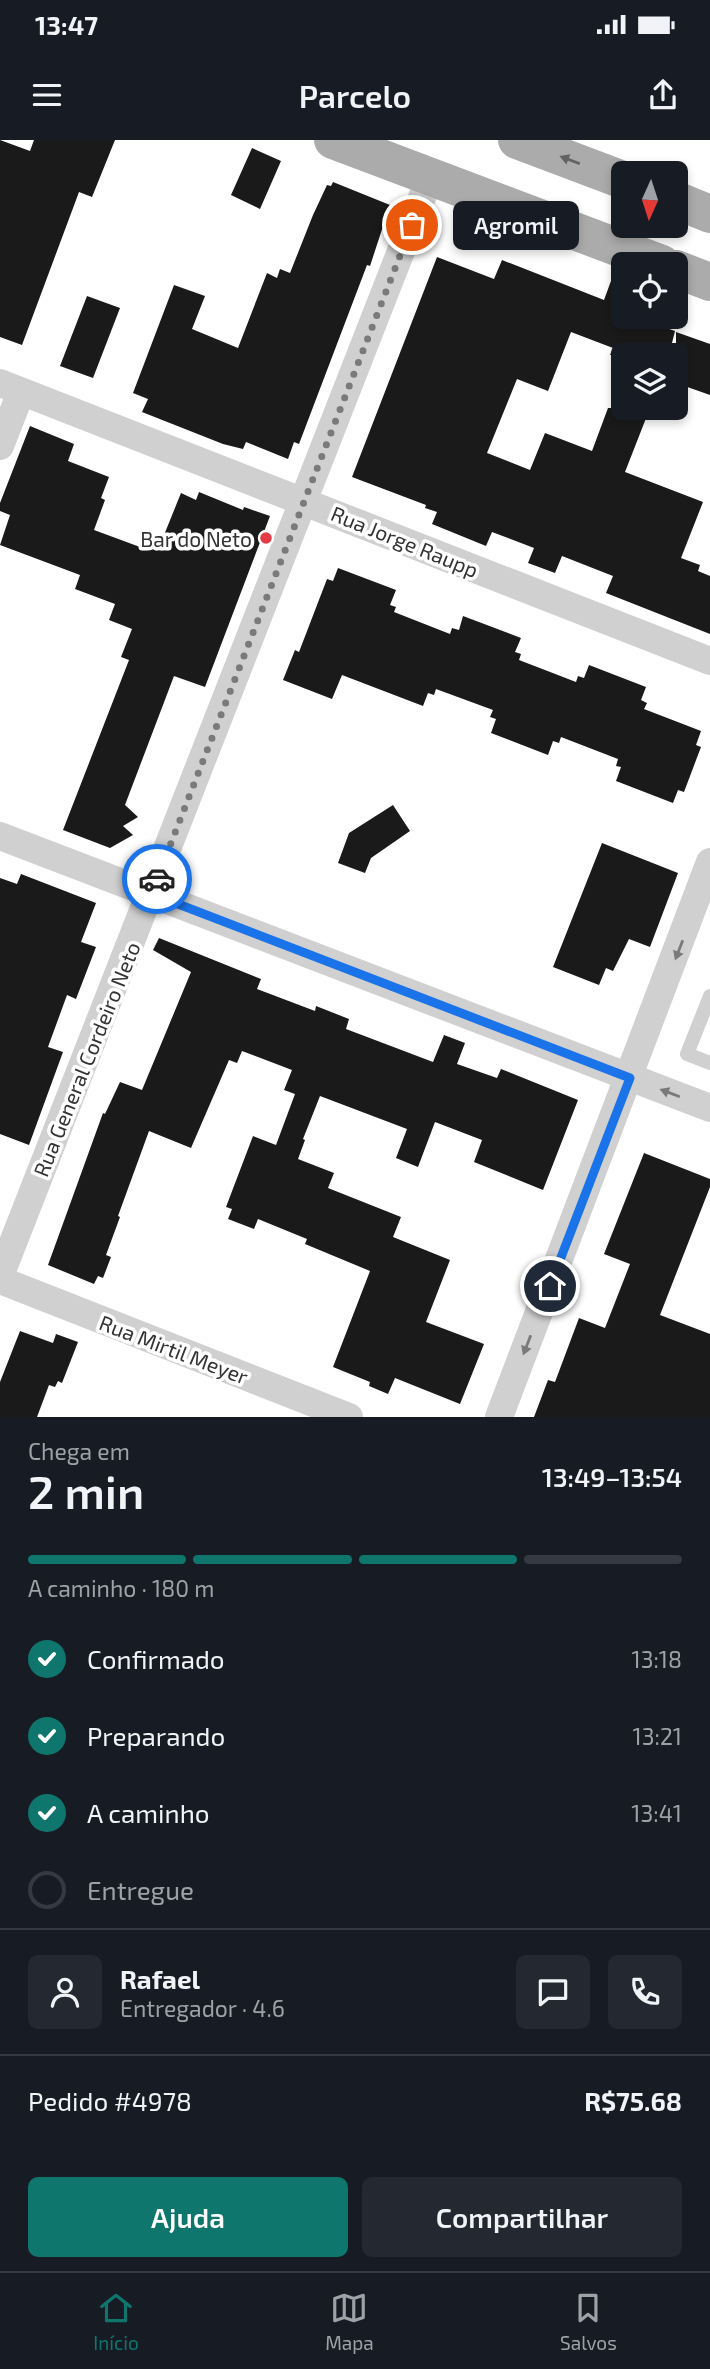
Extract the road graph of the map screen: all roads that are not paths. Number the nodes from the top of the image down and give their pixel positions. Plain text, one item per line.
1 (333, 140) edge
2 (517, 140) edge
3 (611, 175) edge
4 (430, 177) junction
5 (688, 206) edge
6 (710, 214) edge
7 (630, 252) edge
8 (688, 274) edge
9 (710, 282) edge
10 (11, 387) edge
11 (0, 446) edge
12 (304, 501) junction
13 (710, 661) edge
14 (0, 836) edge
15 (710, 862) edge
16 (152, 894) junction
17 (710, 996) edge
18 (710, 1063) edge
19 (630, 1078) junction
20 (710, 1108) edge
21 (0, 1278) edge
22 (349, 1417) edge
23 (499, 1417) edge

1 - 4 main road
3 -> 2 main road
4 - 7 main road
4 - 12 street, Rua General Cordeiro Neto
5 - 6 main road
8 - 9 main road
10 - 11 street, Rua Jorge Raupp
10 - 12 street, Rua Jorge Raupp
12 - 13 street, Rua Jorge Raupp
12 - 16 street, Rua General Cordeiro Neto
14 - 16 street
15 -> 19 street
16 - 19 street
16 - 21 street, Rua General Cordeiro Neto
17 - 18 lane
20 -> 19 street
19 -> 23 street
21 - 22 street, Rua Mirtil Meyer

